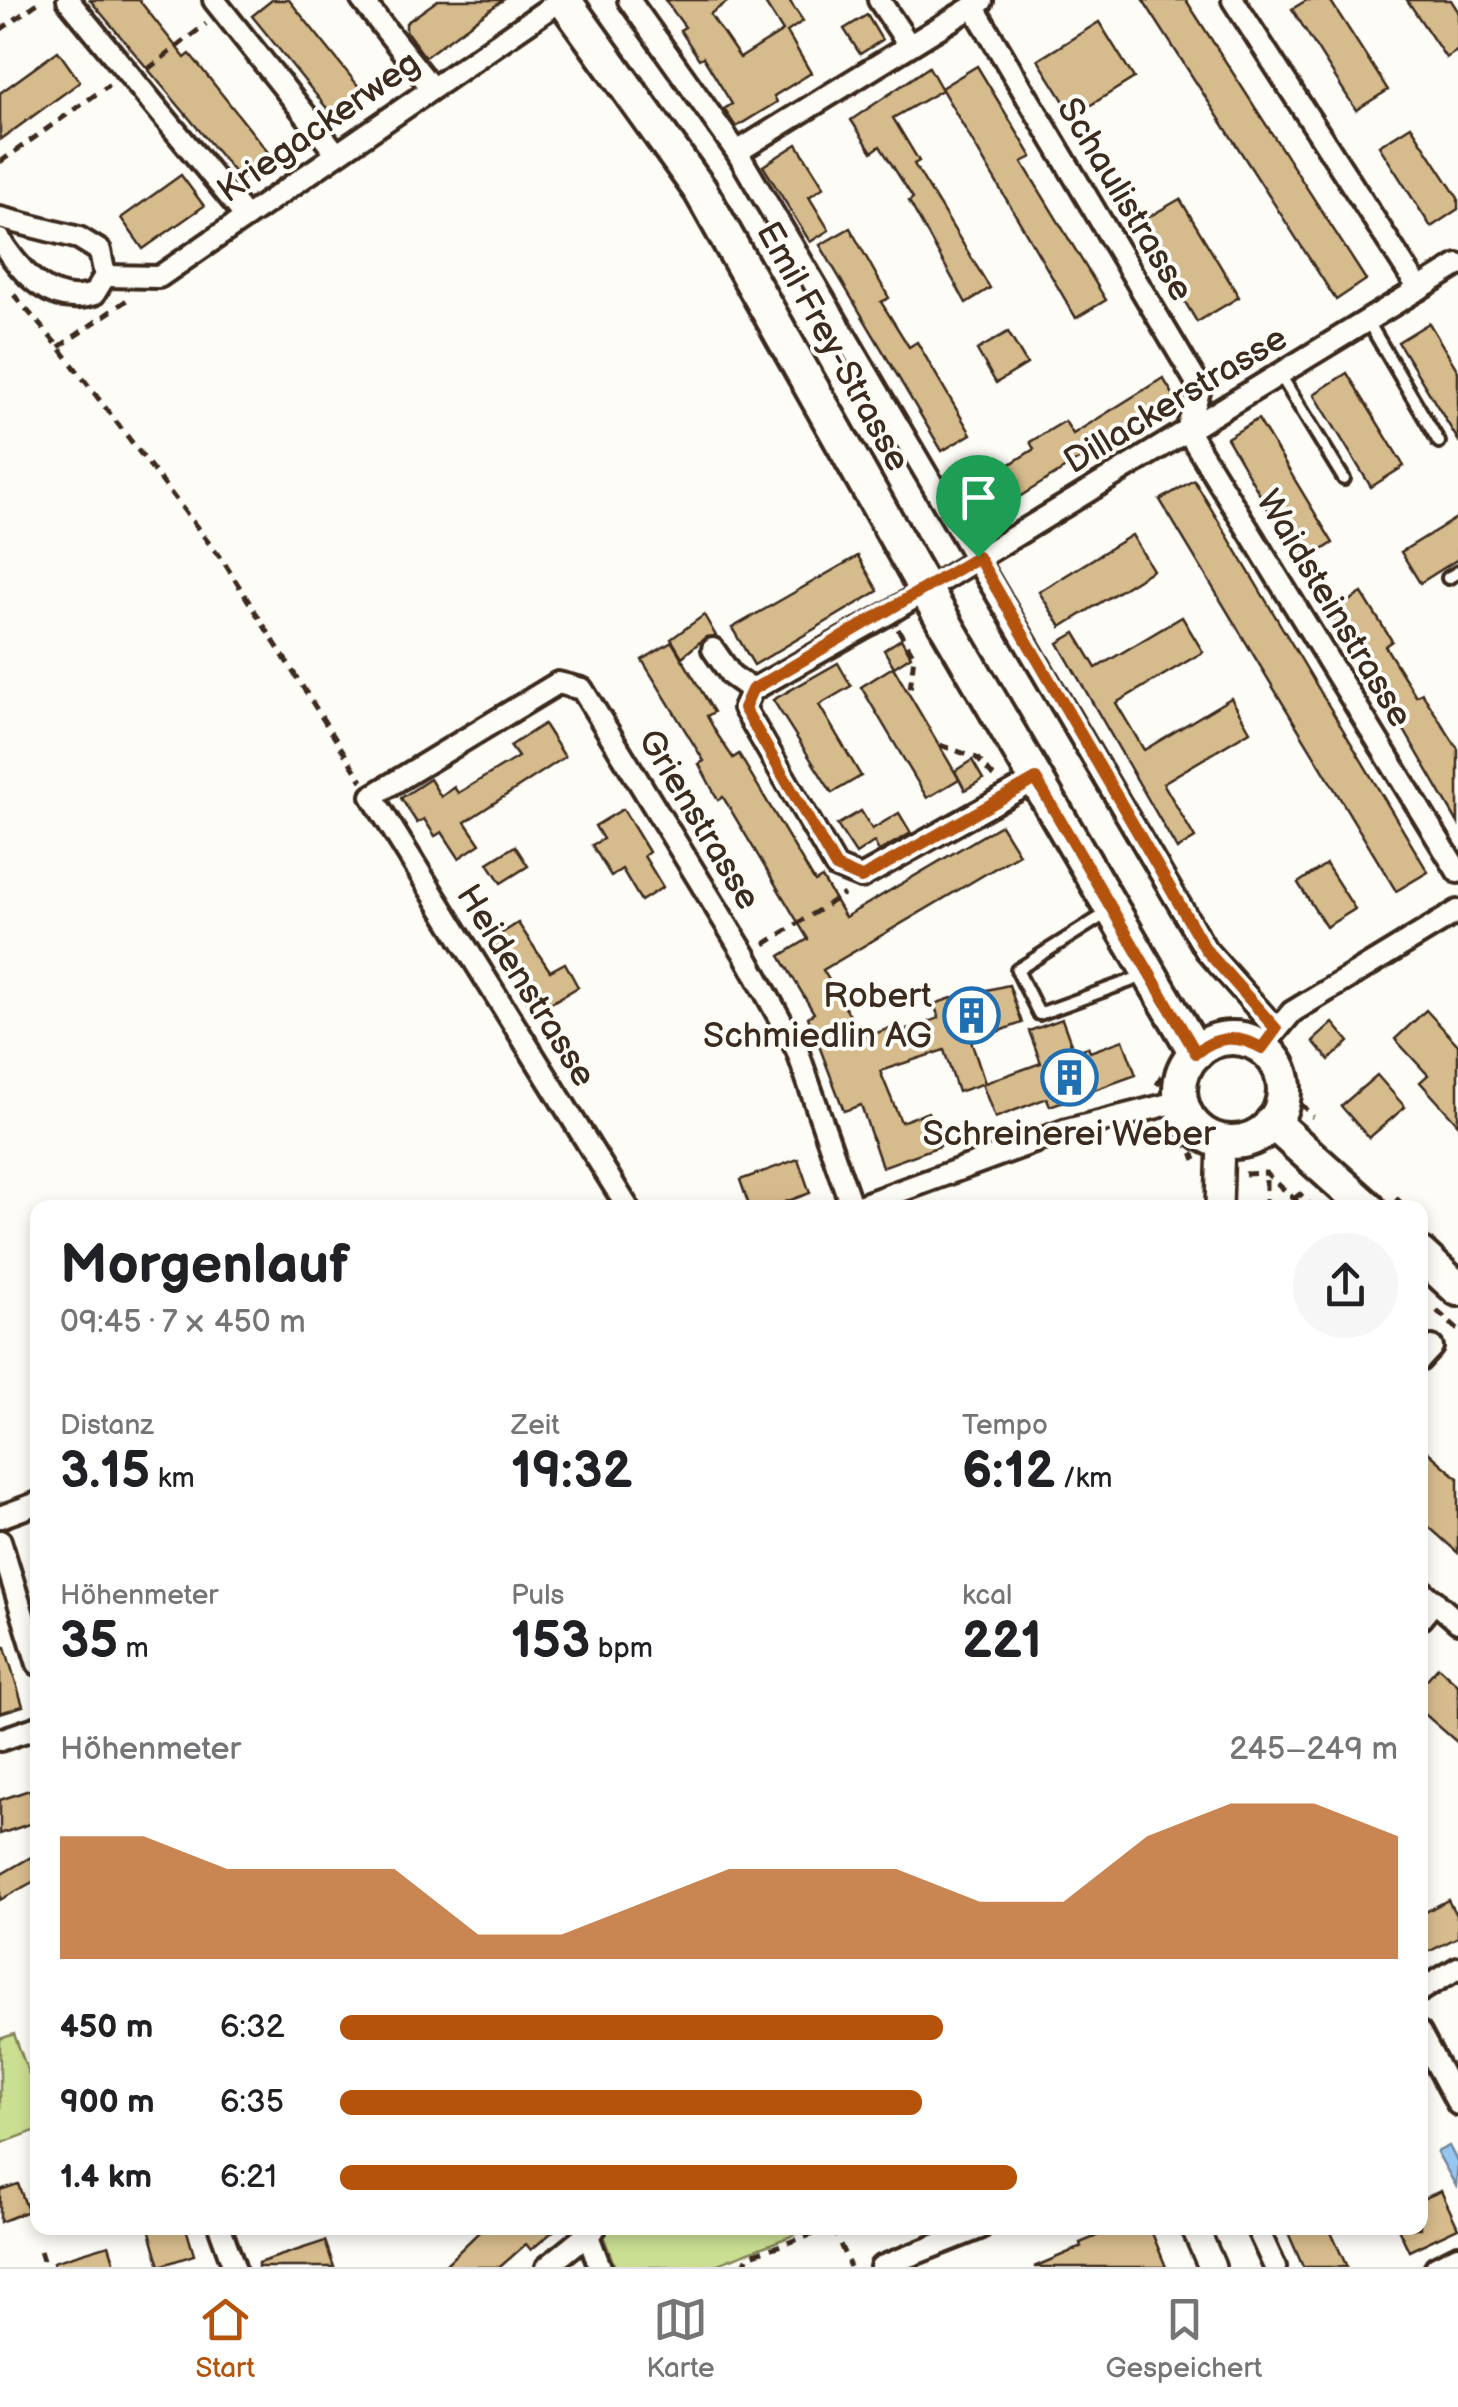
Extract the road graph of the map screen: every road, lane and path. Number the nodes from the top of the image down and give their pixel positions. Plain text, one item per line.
1 (42, 0) edge
2 (68, 0) edge
3 (362, 0) edge
4 (562, 0) edge
5 (628, 0) edge
6 (879, 0) edge
7 (1233, 0) edge
8 (978, 3) edge
9 (219, 6) edge
10 (0, 30) edge
11 (909, 45) junction
12 (130, 76) junction
13 (432, 86) junction
14 (737, 152) junction
15 (336, 153) junction
16 (0, 162) edge
17 (246, 217) junction
18 (0, 218) edge
19 (0, 240) edge
20 (1455, 274) edge
21 (104, 276) junction
22 (1420, 288) junction
23 (12, 293) dead end
24 (1367, 320) junction
25 (1279, 373) junction
26 (1188, 430) junction
27 (1440, 442) dead end
28 (1344, 479) dead end
29 (978, 557) junction
30 (925, 589) junction
31 (889, 613) junction
32 (714, 649) dead end
33 (752, 690) junction
34 (910, 690) dead end
35 (940, 745) dead end
36 (1023, 786) junction
37 (372, 796) junction
38 (1458, 872) edge
39 (861, 878) junction
40 (1112, 910) junction
41 (1458, 911) edge
42 (745, 955) junction
43 (1149, 973) junction
44 (1292, 1012) junction
45 (1269, 1038) junction
46 (1196, 1053) junction
47 (1182, 1100) junction
48 (1272, 1122) junction
49 (1320, 1125) dead end
50 (1221, 1140) junction
51 (1266, 1173) dead end
52 (1295, 1198) dead end
53 (623, 1200) edge
54 (850, 1200) edge
55 (875, 1200) edge
56 (1220, 1200) edge
57 (1266, 1200) edge
58 (1306, 1200) edge
59 (1377, 1200) edge
60 (1428, 1261) edge
61 (1458, 1289) edge
62 (30, 1507) edge
63 (0, 1517) edge
64 (0, 1541) edge
65 (1428, 1596) edge
66 (1458, 1622) edge
67 (30, 1638) edge
68 (30, 1730) edge
69 (0, 1740) edge
70 (1458, 1968) edge
71 (1428, 1987) edge
72 (1428, 2048) edge
73 (1458, 2104) edge
74 (223, 2235) edge
75 (583, 2235) edge
76 (590, 2235) edge
77 (812, 2235) edge
78 (836, 2235) edge
79 (962, 2235) edge
80 (1197, 2235) edge
81 (1260, 2235) edge
82 (40, 2251) dead end
83 (1458, 2256) edge
84 (45, 2267) edge
85 (234, 2267) edge
86 (546, 2267) edge
87 (600, 2267) edge
88 (744, 2267) edge
89 (850, 2267) edge
90 (881, 2267) edge
91 (1212, 2267) edge
92 (1274, 2267) edge
93 (1436, 2267) edge

1 - 10 path
2 - 12 street
3 - 13 street
4 - 13 street, Kriegackerweg
4 - 30 main road, Emil Frey-Strasse
5 - 14 street
6 - 11 street
7 - 22 street
8 - 11 street
8 - 26 street, Schaulistrasse
9 - 12 path
9 - 15 street
11 - 14 street
12 - 16 path
12 - 17 street
13 - 15 street, Kriegackerweg
14 - 29 street
15 - 17 street, Kriegackerweg
17 - 21 street, Kriegackerweg
18 - 21 street
19 - 21 street
20 - 22 street, Dillackerstrasse
22 - 24 street, Dillackerstrasse
23 - 37 path
24 - 25 street, Dillackerstrasse
24 - 27 lane
25 - 26 street, Dillackerstrasse
25 - 28 lane
26 - 29 street, Dillackerstrasse
26 - 38 street, Waidsteinstrasse
29 - 30 street, Dillackerstrasse
29 - 45 street
30 - 31 street, Dillackerstrasse
30 - 36 main road, Emil Frey-Strasse
31 - 33 street, Dillackerstrasse
31 - 34 path
32 - 33 street
33 - 39 street
35 - 36 path
36 - 39 street
36 - 40 main road, Emil Frey-Strasse
37 - 42 street, Grienstrasse
37 - 53 street, Heidenstrasse
39 - 42 path
40 - 43 main road, Emil Frey-Strasse
40 - 43 lane
41 - 44 street
42 - 54 street, Grienstrasse
43 - 46 main road, Emil Frey-Strasse
44 - 45 street
44 - 49 path
45 - 46 main road
45 - 48 main road
46 - 47 main road
47 - 50 main road
47 - 55 street
48 - 50 main road
48 - 59 main road
50 - 56 street
51 - 57 path
52 - 58 path
60 - 61 main road
62 - 63 street
64 - 67 street
65 - 66 street
68 - 69 street
70 - 71 street
72 - 73 street
74 - 85 street
75 - 86 street
76 - 87 street
77 - 88 path
78 - 89 path
79 - 90 street
80 - 91 street
81 - 92 street
82 - 84 path
83 - 93 street

